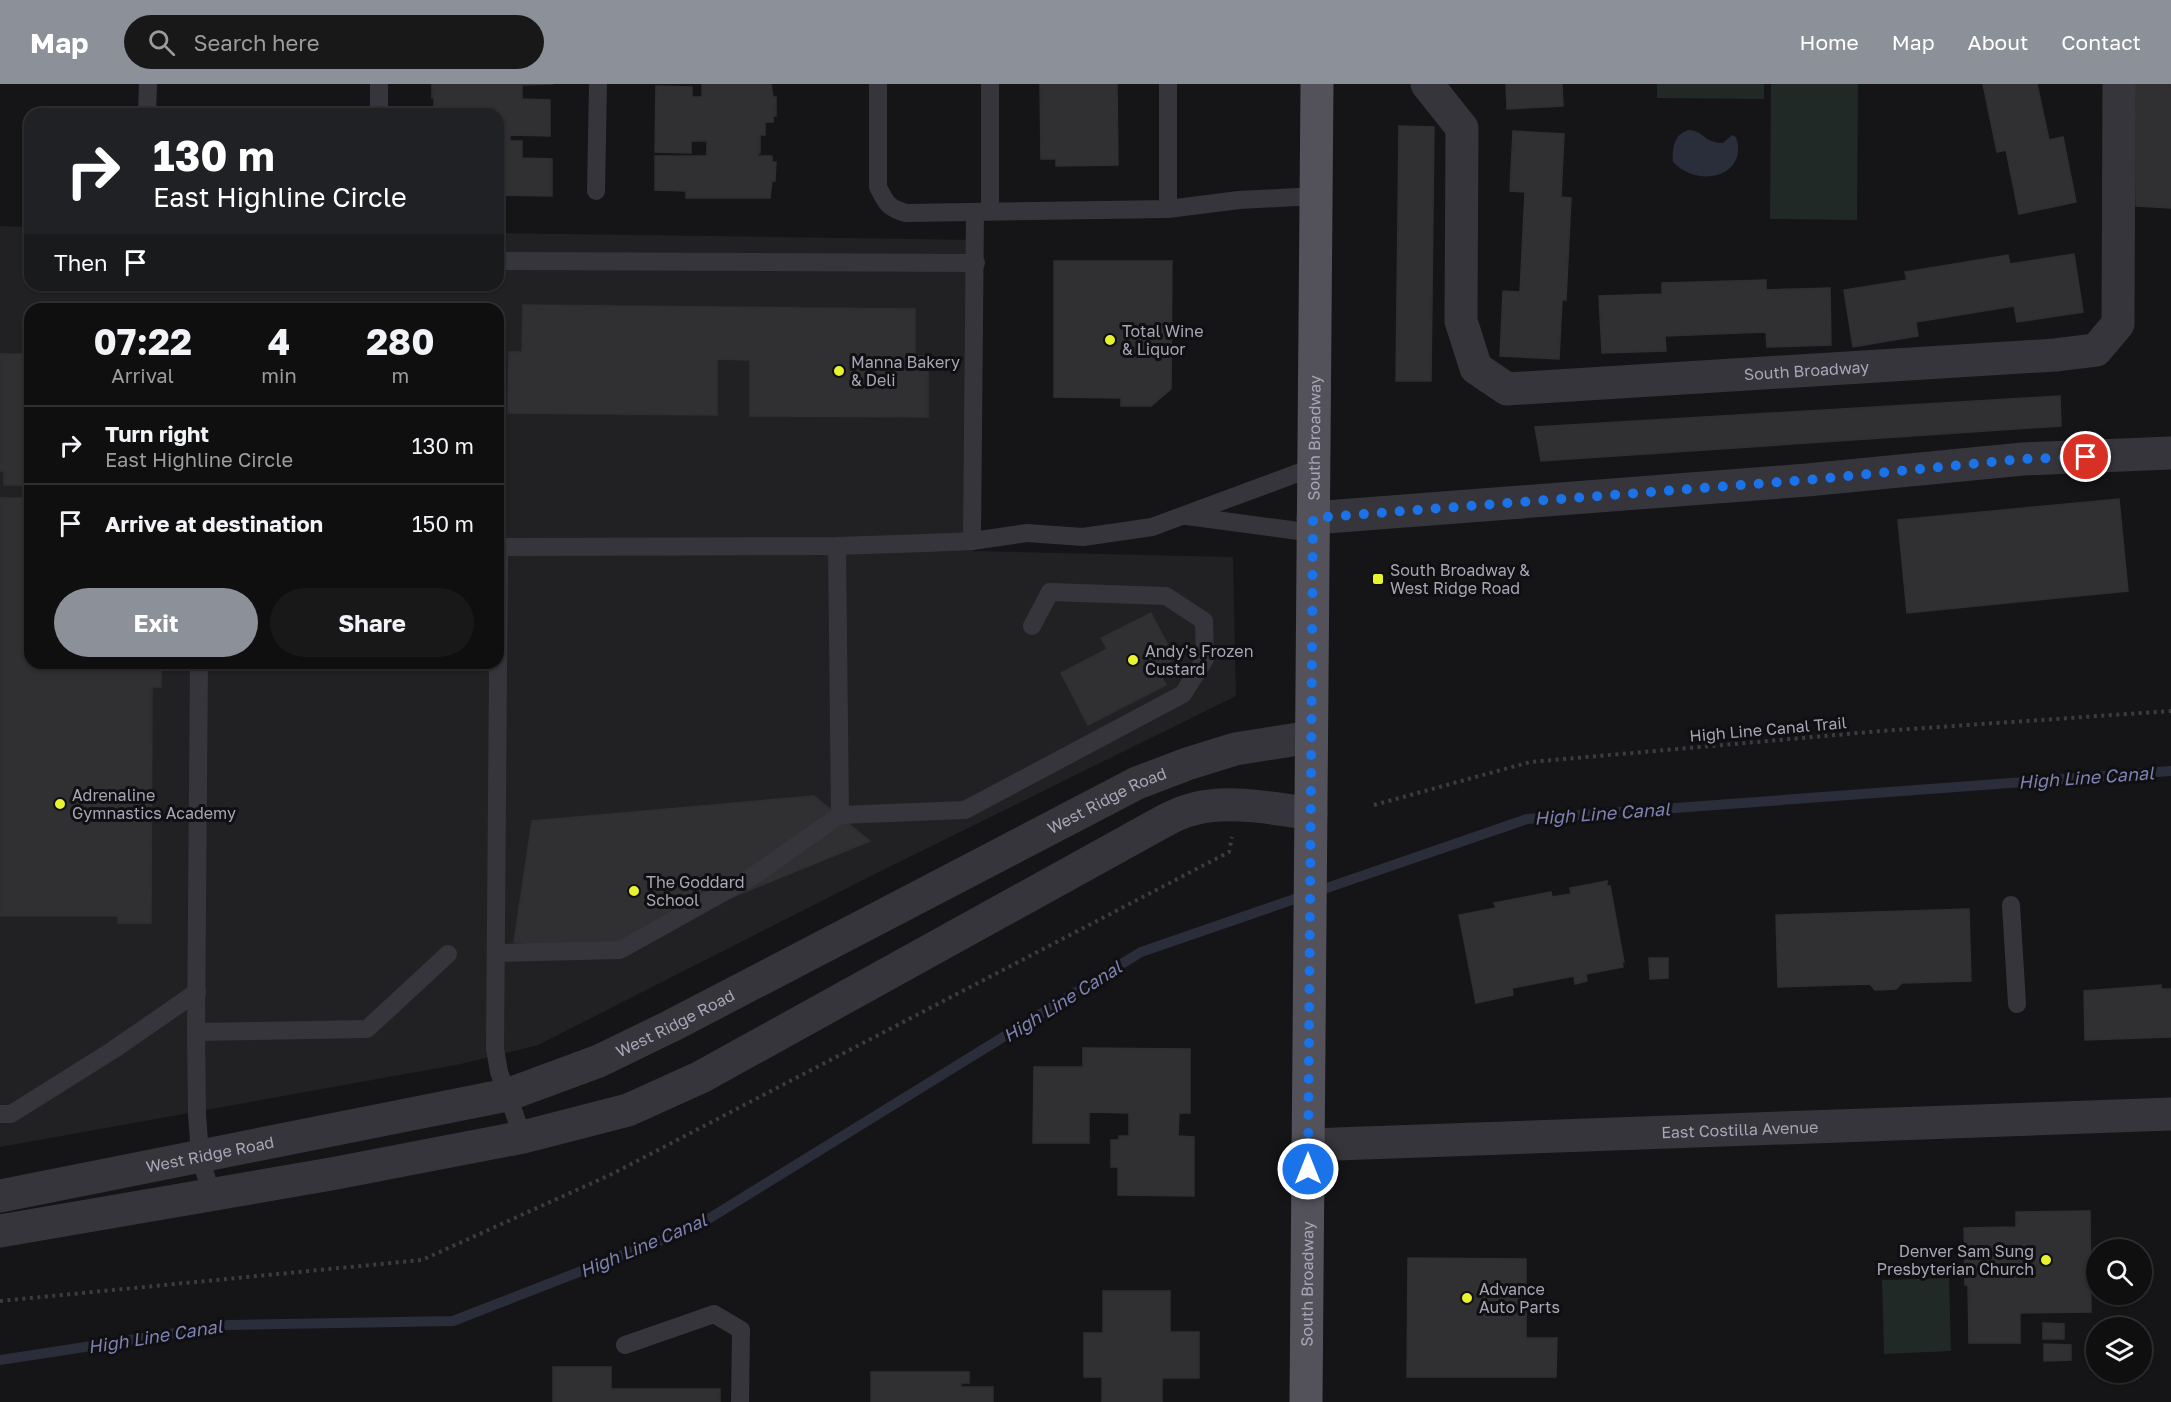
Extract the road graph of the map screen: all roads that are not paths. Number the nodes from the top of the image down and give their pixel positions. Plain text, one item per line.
1 (148, 84) edge
2 (379, 84) edge
3 (598, 84) edge
4 (878, 84) edge
5 (990, 84) edge
6 (1168, 84) edge
7 (1317, 84) edge
8 (1427, 84) edge
9 (2119, 84) edge
10 (147, 108) edge
11 (379, 108) edge
12 (596, 191) dead end
13 (1316, 196) junction
14 (1168, 209) junction
15 (983, 212) junction
16 (504, 261) edge
17 (976, 263) junction
18 (2171, 453) edge
19 (1314, 468) junction
20 (1182, 516) junction
21 (1313, 525) junction
22 (972, 541) junction
23 (504, 546) edge
24 (837, 546) junction
25 (1032, 626) dead end
26 (199, 669) edge
27 (498, 669) edge
28 (1311, 737) junction
29 (1311, 814) junction
30 (840, 815) junction
31 (2011, 905) dead end
32 (496, 953) junction
33 (448, 954) dead end
34 (197, 992) junction
35 (2017, 1004) dead end
36 (196, 1032) junction
37 (507, 1095) junction
38 (0, 1114) edge
39 (2171, 1114) edge
40 (523, 1137) junction
41 (1308, 1145) junction
42 (200, 1155) junction
43 (211, 1194) junction
44 (0, 1196) edge
45 (0, 1231) edge
46 (625, 1345) dead end
47 (740, 1402) edge
48 (1306, 1402) edge

1 - 10 lane
2 - 11 lane
3 - 12 lane
4 - 15 lane
5 - 15 lane
6 - 14 lane
7 - 13 main road, South Broadway
8 - 9 street, South Broadway
13 - 14 lane
13 - 19 main road, South Broadway
14 - 15 lane
15 - 17 lane
16 - 17 lane
17 - 22 lane
18 - 21 street
19 - 20 lane
19 - 21 main road, South Broadway
20 - 21 lane
20 - 22 lane
21 - 28 main road, South Broadway
22 - 24 lane
23 - 24 lane
24 - 30 lane
25 - 30 lane
26 - 34 lane
27 - 32 lane
28 - 29 main road, South Broadway
28 - 37 street, West Ridge Road
29 - 40 street
29 - 41 main road, South Broadway
30 - 32 lane
31 - 35 lane
32 - 37 lane
33 - 36 lane
34 - 36 lane
34 - 38 lane
36 - 42 lane
37 - 40 lane
37 - 42 street, West Ridge Road
39 - 41 street, East Costilla Avenue
40 - 43 street
41 - 48 main road, South Broadway
42 - 43 lane
42 - 44 street, West Ridge Road
43 - 45 street
46 - 47 lane

